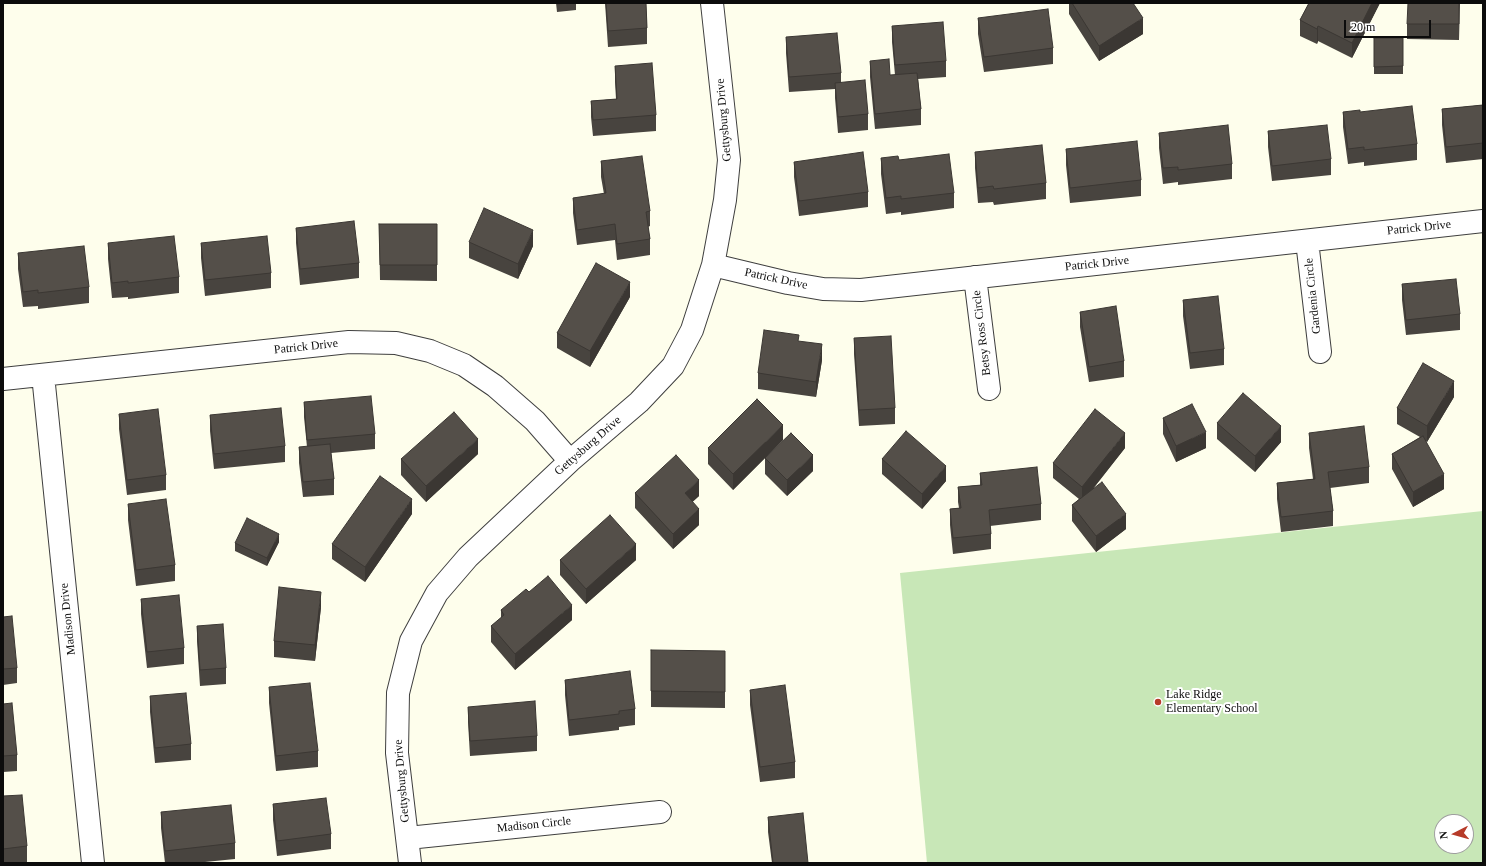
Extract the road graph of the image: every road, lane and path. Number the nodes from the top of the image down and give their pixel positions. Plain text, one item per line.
1 (712, 3) edge
2 (1483, 221) edge
3 (1308, 241) junction
4 (713, 265) junction
5 (975, 277) junction
6 (1320, 352) dead end
7 (42, 375) junction
8 (3, 379) edge
9 (989, 389) dead end
10 (570, 461) junction
11 (660, 812) dead end
12 (408, 838) junction
13 (93, 863) edge
14 (410, 863) edge

1 - 4 street, Gettysburg Drive
2 - 3 street, Patrick Drive
3 - 5 street, Patrick Drive
3 - 6 street, Gardenia Circle
4 - 5 street, Patrick Drive
4 - 10 street, Gettysburg Drive
5 - 9 street, Betsy Ross Circle
7 - 8 street, Patrick Drive
7 - 10 street, Patrick Drive
7 - 13 street, Madison Drive
10 - 12 street, Gettysburg Drive
11 - 12 street, Madison Circle
12 - 14 street, Gettysburg Drive

